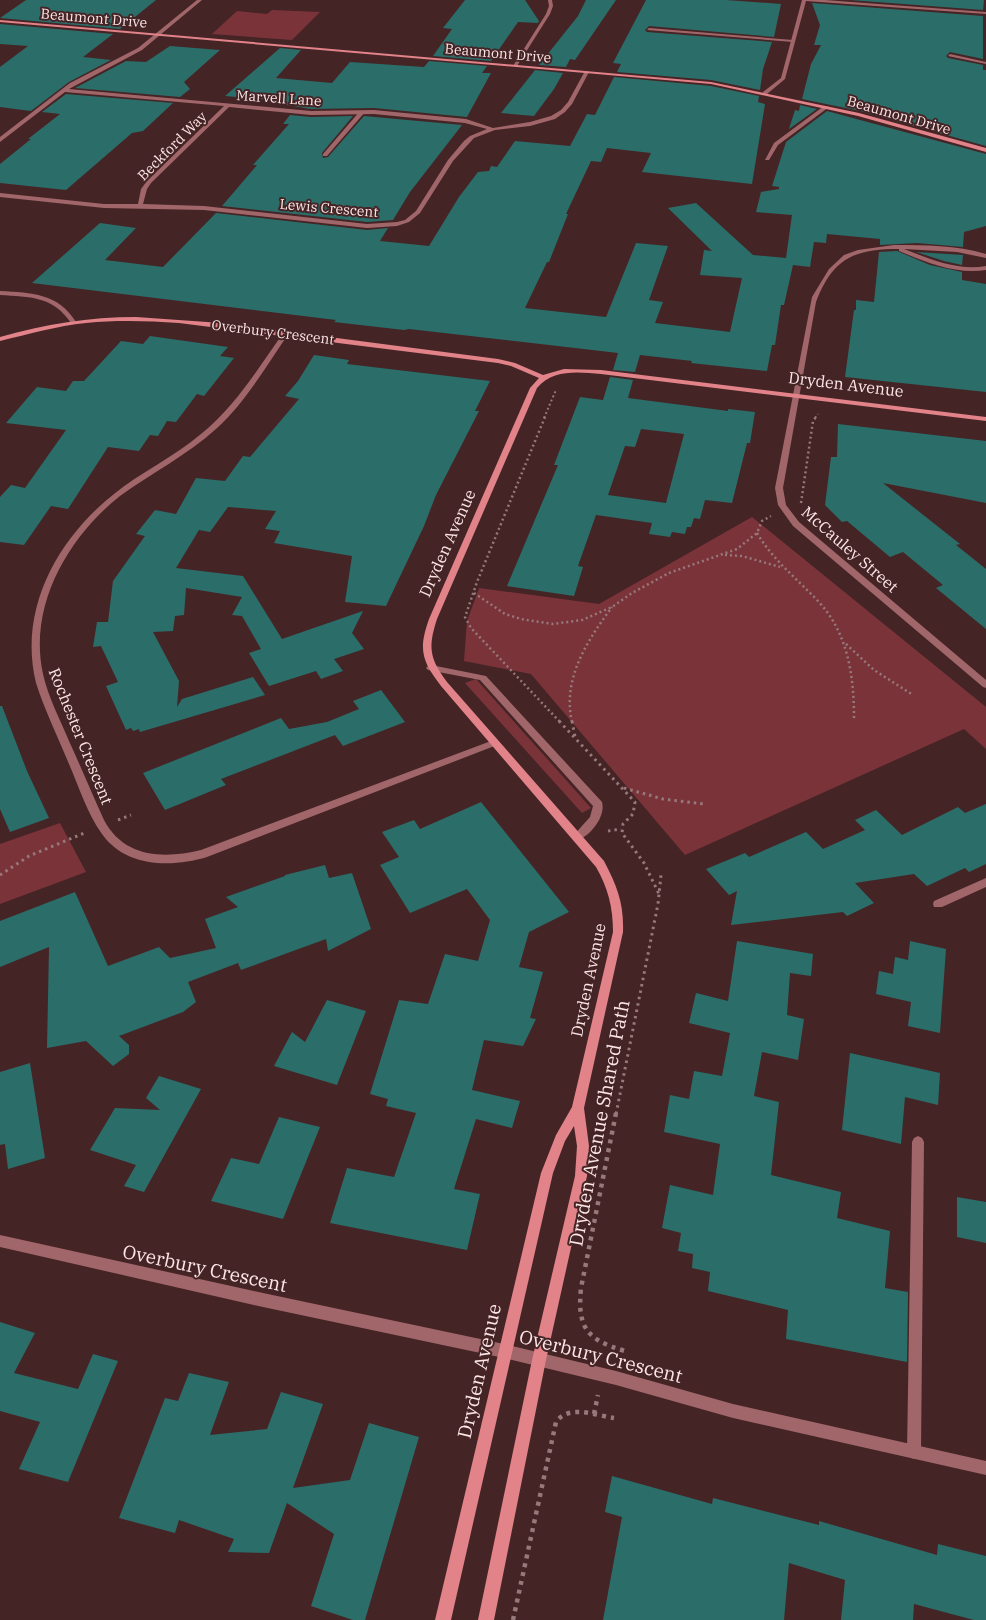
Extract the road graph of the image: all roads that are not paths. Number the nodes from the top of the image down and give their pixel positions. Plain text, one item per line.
1 (200, 0) edge
2 (550, 0) edge
3 (805, 0) edge
4 (986, 14) edge
5 (0, 22) edge
6 (648, 30) dead end
7 (157, 35) junction
8 (793, 41) junction
9 (950, 55) dead end
10 (986, 63) edge
11 (515, 65) junction
12 (587, 72) junction
13 (64, 90) junction
14 (765, 93) junction
15 (227, 106) junction
16 (826, 107) junction
17 (362, 112) junction
18 (492, 129) junction
19 (0, 140) edge
20 (986, 150) edge
21 (325, 155) dead end
22 (767, 159) dead end
23 (0, 195) edge
24 (140, 206) junction
25 (893, 247) junction
26 (986, 256) edge
27 (986, 268) edge
28 (0, 293) edge
29 (73, 322) junction
30 (286, 333) junction
31 (0, 339) edge
32 (544, 378) junction
33 (796, 396) junction
34 (986, 419) edge
35 (431, 668) junction
36 (986, 685) edge
37 (494, 743) junction
38 (578, 836) junction
39 (986, 882) edge
40 (938, 904) dead end
41 (578, 1108) junction
42 (918, 1142) dead end
43 (0, 1241) edge
44 (504, 1351) junction
45 (540, 1360) junction
46 (914, 1452) junction
47 (986, 1468) edge
48 (442, 1620) edge
49 (486, 1620) edge

1 - 7 street
2 - 11 street
3 - 4 street
3 - 8 street
5 - 7 street, Beaumont Drive
6 - 8 street
7 - 11 street, Beaumont Drive
7 - 13 street
8 - 14 street
9 - 10 street
11 - 12 street, Beaumont Drive
12 - 14 street, Beaumont Drive
12 - 18 street, Lewis Crescent
13 - 15 street, Marvell Lane
13 - 19 street
14 - 16 street, Beaumont Drive
15 - 17 street, Marvell Lane
15 - 24 street, Beckford Way
16 - 20 street, Beaumont Drive
16 - 22 street
17 - 18 street, Marvell Lane
17 - 21 street
18 - 24 street, Lewis Crescent
23 - 24 street, Lewis Crescent
25 - 26 street, McCauley Street
25 - 27 street
25 - 33 street, McCauley Street
28 - 29 street
29 - 30 street, Overbury Crescent
29 - 31 street, Overbury Crescent
30 - 32 street, Overbury Crescent
30 - 37 street, Rochester Crescent
32 - 33 street, Dryden Avenue
32 - 35 street, Dryden Avenue
33 - 34 street, Dryden Avenue
33 - 36 street, McCauley Street
35 - 37 street, Dryden Avenue
35 - 38 street
37 - 38 street, Dryden Avenue
38 - 41 street, Dryden Avenue
39 - 40 street
41 - 44 street, Dryden Avenue
41 - 45 street, Dryden Avenue
42 - 46 street
43 - 44 street, Overbury Crescent
44 - 45 street, Overbury Crescent
44 - 48 street, Dryden Avenue
45 - 46 street, Overbury Crescent
45 - 49 street, Dryden Avenue
46 - 47 street, Overbury Crescent

